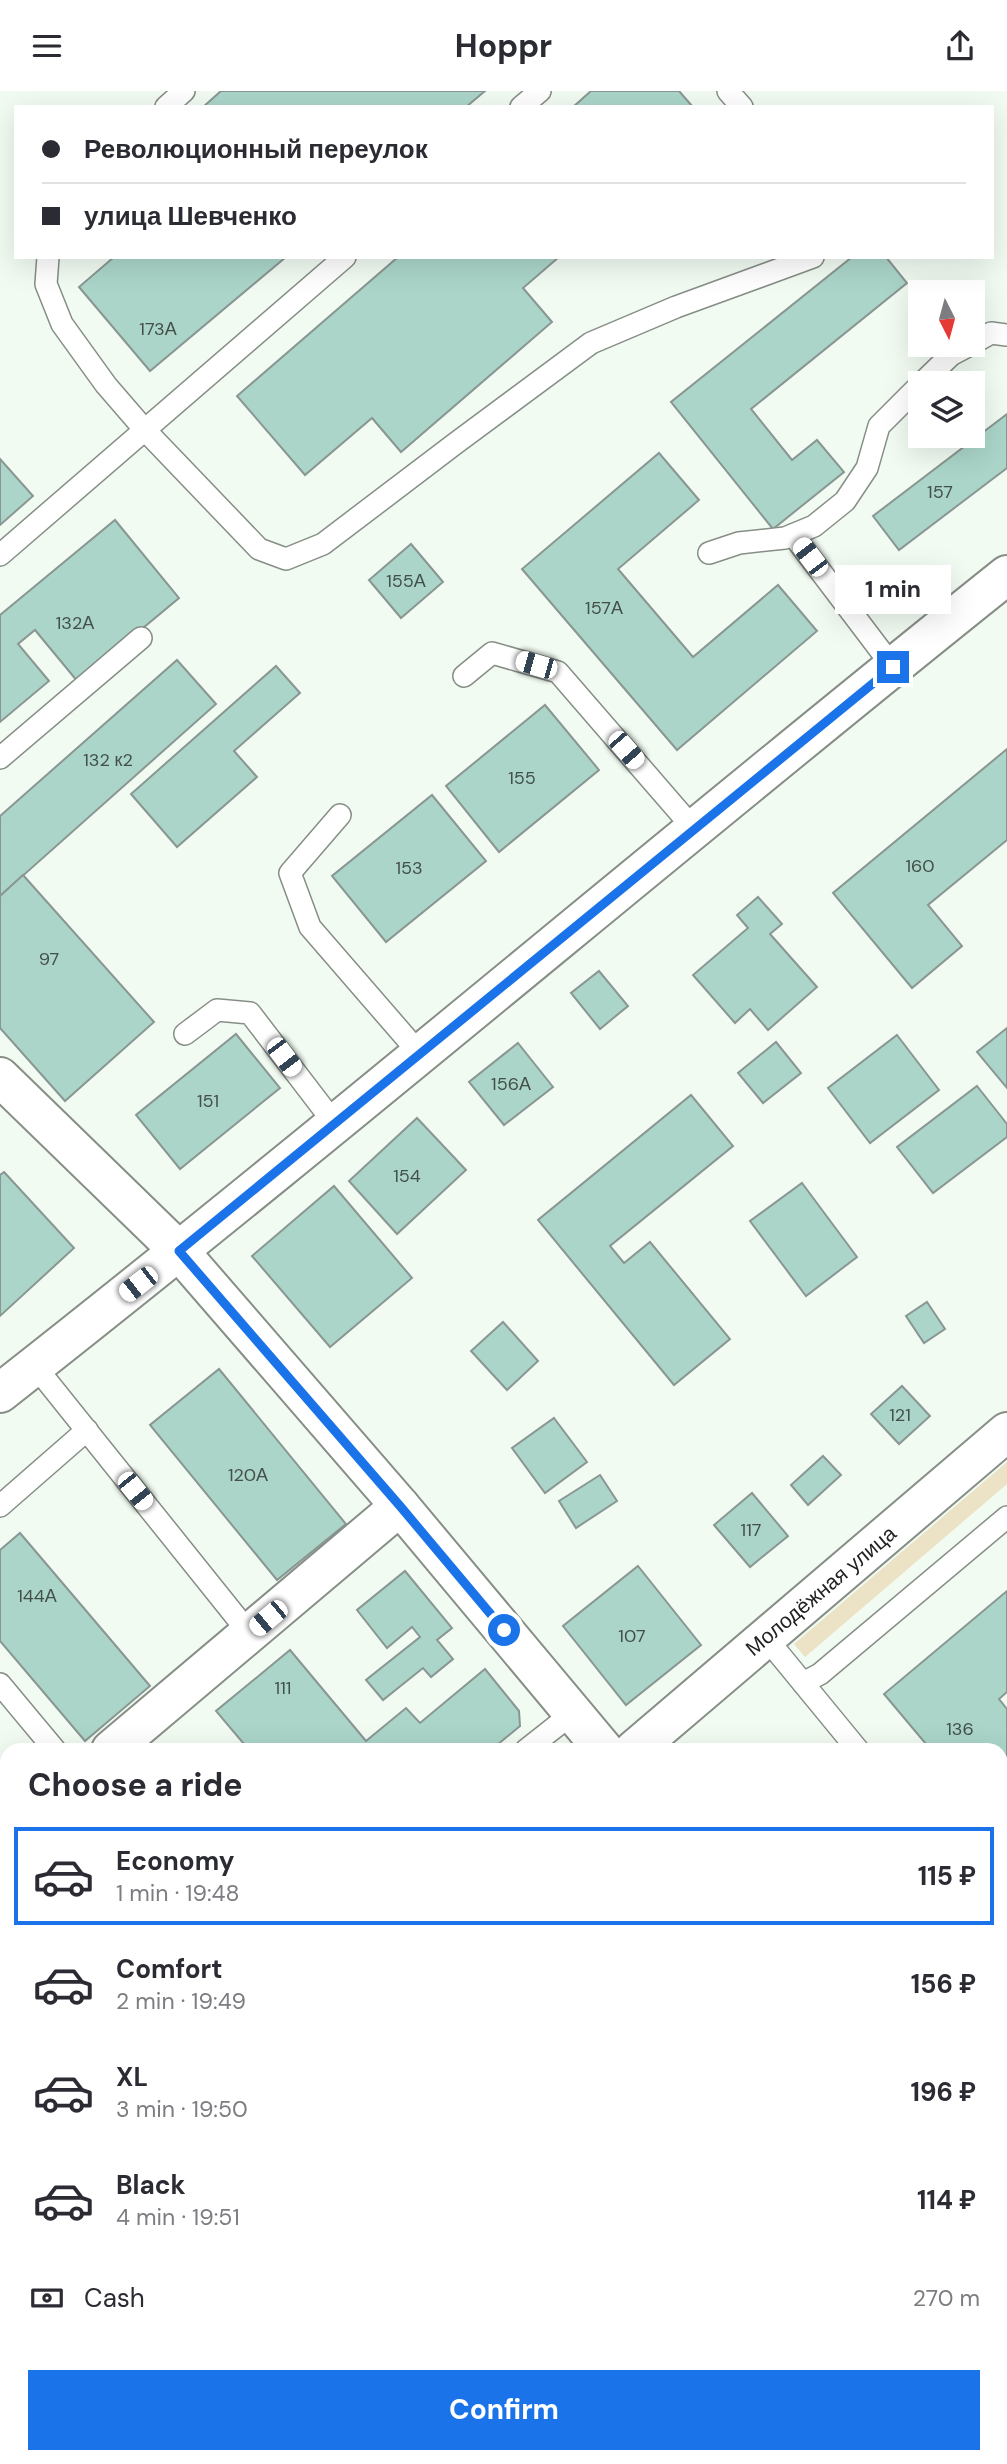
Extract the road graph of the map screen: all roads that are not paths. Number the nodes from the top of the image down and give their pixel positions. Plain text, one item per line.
1 (184, 91) edge
2 (540, 91) edge
3 (728, 91) edge
4 (168, 105) edge
5 (523, 105) edge
6 (740, 105) edge
7 (48, 259) edge
8 (343, 259) edge
9 (812, 259) edge
10 (1007, 335) edge
11 (985, 336) edge
12 (949, 357) edge
13 (934, 371) edge
14 (908, 397) edge
15 (144, 429) junction
16 (793, 535) junction
17 (709, 552) dead end
18 (0, 555) edge
19 (1004, 583) edge
20 (141, 638) dead end
21 (893, 667) junction
22 (464, 676) dead end
23 (0, 758) edge
24 (340, 815) dead end
25 (694, 829) junction
26 (186, 1034) dead end
27 (421, 1053) junction
28 (0, 1077) edge
29 (335, 1124) junction
30 (179, 1251) junction
31 (35, 1366) junction
32 (0, 1393) edge
33 (87, 1430) junction
34 (1007, 1432) edge
35 (0, 1506) edge
36 (400, 1506) junction
37 (1007, 1517) edge
38 (249, 1633) junction
39 (766, 1638) junction
40 (803, 1683) junction
41 (0, 1684) edge
42 (573, 1713) junction
43 (49, 1743) edge
44 (127, 1743) edge
45 (535, 1743) edge
46 (598, 1743) edge
47 (643, 1743) edge
48 (852, 1743) edge

1 - 4 lane
2 - 5 lane
3 - 6 lane
7 - 15 lane
8 - 15 lane
9 - 15 lane
10 - 11 lane
12 - 13 lane
14 - 16 lane
15 - 18 lane
16 - 17 lane
16 - 21 lane
19 - 21 street
20 - 23 lane
21 - 25 street
22 - 25 lane
24 - 27 lane
25 - 27 street
26 - 29 lane
27 - 29 street
28 - 30 street
29 - 30 street
30 - 31 street
30 - 36 street
31 - 32 street
31 - 33 lane
33 - 35 lane
33 - 38 lane
34 - 39 street, Молодёжная улица
36 - 38 street
36 - 42 street
37 - 40 lane
38 - 44 street
39 - 40 lane
39 - 47 street, Молодёжная улица
40 - 48 lane
41 - 43 lane
42 - 45 lane
42 - 46 street

